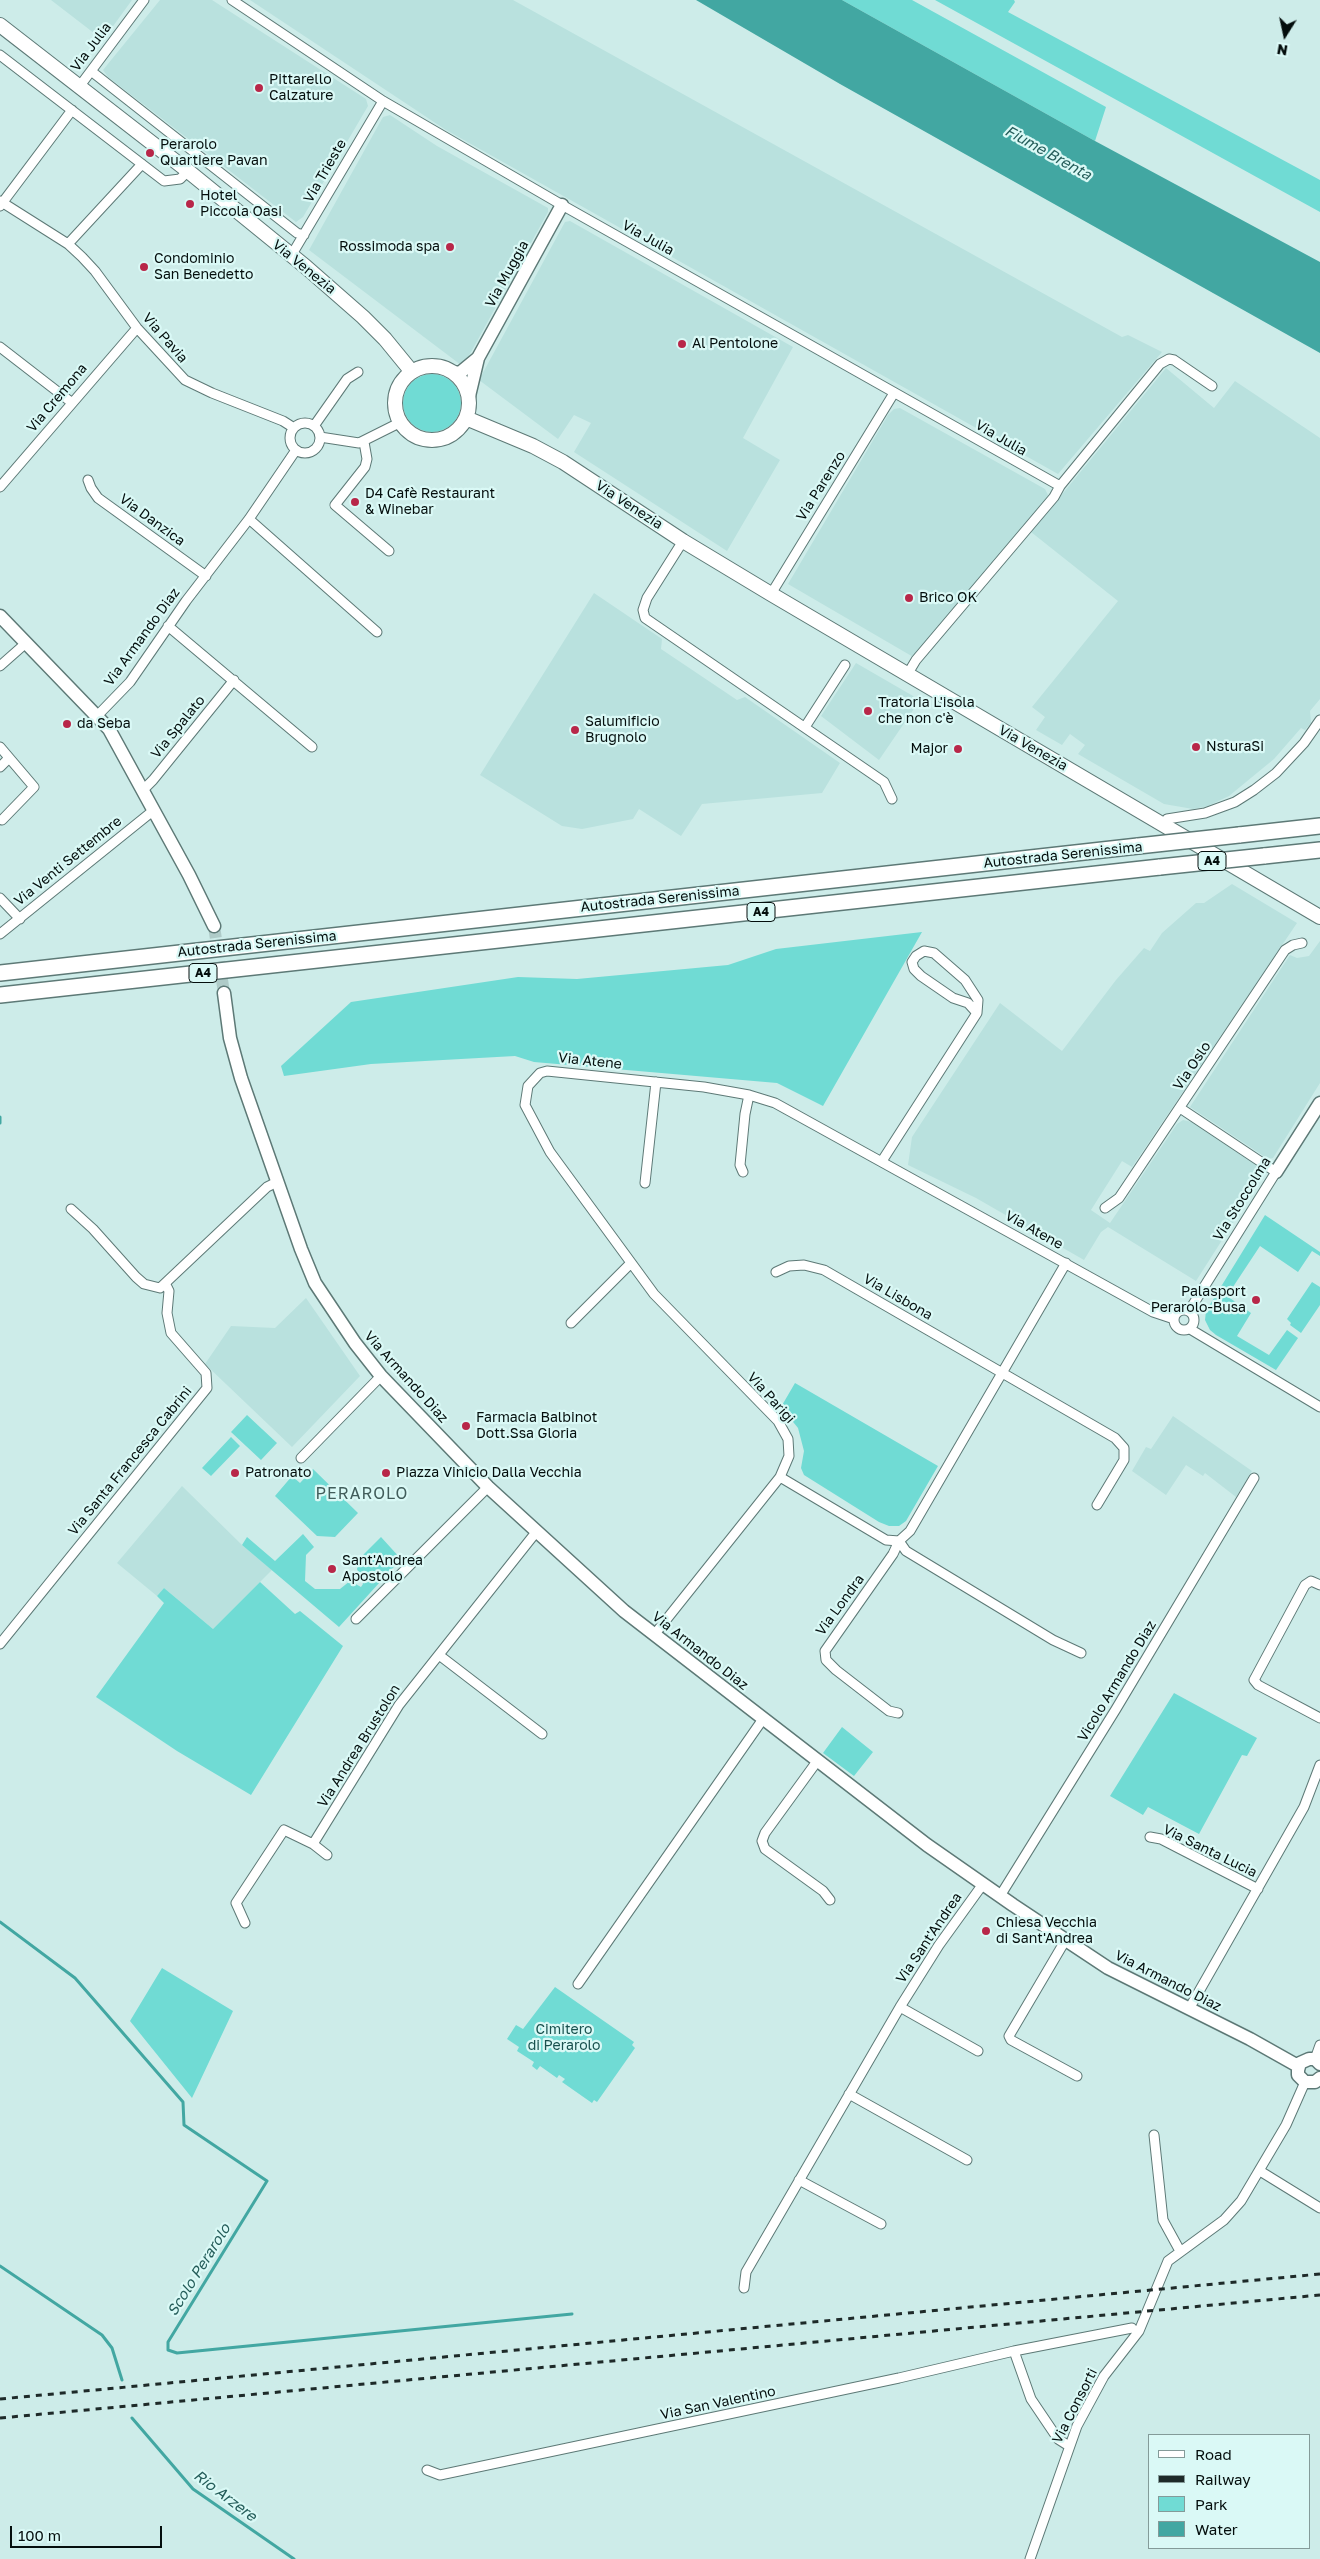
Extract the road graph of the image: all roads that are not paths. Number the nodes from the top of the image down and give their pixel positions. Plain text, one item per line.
1 (144, 0) edge
2 (232, 0) edge
3 (0, 25) edge
4 (0, 55) edge
5 (91, 71) junction
6 (79, 87) junction
7 (383, 101) junction
8 (72, 110) junction
9 (142, 164) junction
10 (188, 171) junction
11 (1, 204) edge
12 (562, 205) junction
13 (304, 235) junction
14 (68, 244) junction
15 (291, 256) junction
16 (136, 328) junction
17 (0, 347) edge
18 (478, 358) junction
19 (358, 372) dead end
20 (412, 372) junction
21 (454, 373) junction
22 (1212, 386) dead end
23 (894, 392) junction
24 (469, 396) junction
25 (71, 402) junction
26 (466, 418) junction
27 (401, 422) junction
28 (314, 426) junction
29 (294, 428) junction
30 (320, 437) junction
31 (364, 442) junction
32 (296, 450) junction
33 (88, 480) dead end
34 (1060, 486) junction
35 (0, 487) edge
36 (248, 519) junction
37 (684, 541) junction
38 (389, 551) dead end
39 (206, 576) junction
40 (771, 594) junction
41 (0, 616) edge
42 (168, 626) junction
43 (377, 632) dead end
44 (26, 643) junction
45 (845, 665) dead end
46 (0, 666) edge
47 (907, 675) junction
48 (234, 680) junction
49 (97, 716) junction
50 (1320, 720) edge
51 (805, 727) junction
52 (0, 747) edge
53 (312, 747) dead end
54 (9, 758) junction
55 (0, 767) edge
56 (143, 790) junction
57 (892, 798) dead end
58 (154, 810) junction
59 (2, 820) dead end
60 (1164, 824) junction
61 (1320, 826) edge
62 (1320, 850) edge
63 (0, 898) edge
64 (1320, 917) edge
65 (20, 919) junction
66 (214, 926) tunnel mouth
67 (0, 934) edge
68 (1302, 943) dead end
69 (0, 973) edge
70 (224, 993) tunnel mouth
71 (0, 995) edge
72 (977, 1013) junction
73 (656, 1082) junction
74 (528, 1086) joint
75 (749, 1095) junction
76 (1320, 1103) edge
77 (1180, 1108) junction
78 (882, 1161) junction
79 (743, 1172) dead end
80 (1276, 1172) junction
81 (277, 1182) junction
82 (645, 1183) dead end
83 (1105, 1208) dead end
84 (71, 1209) dead end
85 (631, 1263) junction
86 (1066, 1263) junction
87 (776, 1272) dead end
88 (166, 1284) junction
89 (1188, 1311) junction
90 (1174, 1319) junction
91 (571, 1323) dead end
92 (1190, 1329) junction
93 (1002, 1373) junction
94 (381, 1376) junction
95 (1320, 1407) edge
96 (301, 1458) dead end
97 (780, 1477) junction
98 (1254, 1478) dead end
99 (488, 1487) junction
100 (1097, 1505) dead end
101 (537, 1531) junction
102 (899, 1541) junction
103 (1320, 1585) edge
104 (356, 1619) dead end
105 (654, 1635) junction
106 (0, 1644) edge
107 (1082, 1653) dead end
108 (439, 1655) junction
109 (898, 1713) dead end
110 (1320, 1718) edge
111 (763, 1719) junction
112 (542, 1734) dead end
113 (818, 1760) junction
114 (1320, 1765) edge
115 (1150, 1837) dead end
116 (313, 1844) junction
117 (327, 1854) dead end
118 (983, 1884) junction
119 (1258, 1889) junction
120 (1000, 1896) junction
121 (830, 1900) dead end
122 (245, 1923) dead end
123 (1065, 1941) junction
124 (578, 1984) dead end
125 (900, 2008) junction
126 (1189, 2009) junction
127 (1320, 2045) edge
128 (978, 2052) dead end
129 (1317, 2061) edge
130 (1298, 2066) junction
131 (1077, 2076) dead end
132 (1320, 2079) edge
133 (1305, 2082) junction
134 (850, 2094) junction
135 (1154, 2135) dead end
136 (967, 2160) dead end
137 (1260, 2171) junction
138 (799, 2180) junction
139 (1320, 2208) edge
140 (881, 2224) dead end
141 (1180, 2251) junction
142 (744, 2288) dead end
143 (1132, 2328) dead end
144 (1014, 2351) junction
145 (1068, 2446) junction
146 (427, 2470) dead end
147 (1030, 2559) edge

1 - 5 street, Via Julia
2 - 7 street, Via Julia
3 - 6 main road, Via Venezia
4 - 8 street
5 - 6 street, Via Julia
5 - 13 street, Via Venezia
6 - 10 main road, Via Venezia
7 - 12 street, Via Julia
7 - 13 street, Via Trieste
8 - 9 street
8 - 11 street
9 - 10 street
9 - 14 street
10 - 15 main road, Via Venezia
11 - 14 street, Via Pavia
12 - 18 street, Via Muggia
12 - 23 street, Via Julia
13 - 15 street, Via Trieste
14 - 16 street, Via Pavia
15 - 20 main road, Via Venezia
16 - 25 street, Via Cremona
16 - 29 street, Via Pavia
17 - 25 street
18 - 21 street, Via Muggia
18 - 24 street, Via Muggia
19 - 28 street
20 - 21 main road
20 - 27 main road
21 - 24 main road
22 - 34 street
23 - 34 street, Via Julia
23 - 40 street, Via Parenzo
24 - 26 main road
25 - 35 street, Via Cremona
26 - 27 main road
26 - 37 main road, Via Venezia
27 - 31 street
28 - 29 street
28 - 30 street
29 - 32 street
30 - 31 street
30 - 32 street
31 - 38 street
32 - 36 street, Via Armando Diaz
33 - 39 street, Via Danzica
34 - 47 street
36 - 39 street, Via Armando Diaz
36 - 43 street
37 - 40 main road, Via Venezia
37 - 51 street
39 - 42 street, Via Armando Diaz
40 - 47 main road, Via Venezia
41 - 44 street
42 - 48 street
42 - 49 street, Via Armando Diaz
44 - 46 street
44 - 49 street
45 - 51 street
47 - 60 main road, Via Venezia
48 - 53 street
48 - 56 street, Via Spalato
49 - 56 street
50 - 60 street
51 - 57 street
52 - 54 street
54 - 55 street
54 - 59 street
56 - 58 street
58 - 65 street, Via Venti Settembre
58 - 66 street
60 - 64 main road, Via Venezia
61 - 69 highway, Autostrada Serenissima / A4, bridge
62 - 71 highway, Autostrada Serenissima / A4, bridge
63 - 65 street
65 - 67 street, Via Venti Settembre
68 - 77 street, Via Oslo
70 - 81 street, Via Armando Diaz
72 - 72 street
72 - 78 street
73 - 74 street, Via Atene
73 - 75 street, Via Atene
73 - 82 street
74 - 85 street, Via Parigi
75 - 78 street, Via Atene
75 - 79 street
76 - 80 street, Via Stoccolma
77 - 80 street
77 - 83 street, Via Oslo
78 - 86 street, Via Atene
80 - 89 street, Via Stoccolma
81 - 88 street
81 - 94 street, Via Armando Diaz
84 - 88 street
85 - 91 street
85 - 97 street, Via Parigi
86 - 90 street, Via Atene
86 - 93 street
87 - 93 street, Via Lisbona
88 - 106 street, Via Santa Francesca Cabrini
89 - 90 street
89 - 92 street
90 - 92 street, Via Atene
92 - 95 street, Via Atene
93 - 100 street, Via Lisbona
93 - 102 street
94 - 96 street
94 - 99 street, Via Armando Diaz
97 - 102 street
97 - 105 street, Via Parigi
98 - 120 street, Vicolo Armando Diaz
99 - 101 street, Via Armando Diaz
99 - 104 street
101 - 105 street, Via Armando Diaz
101 - 108 street, Via Andrea Brustolon
102 - 107 street
102 - 109 street, Via Londra
103 - 110 street
105 - 111 street, Via Armando Diaz
108 - 112 street
108 - 116 street, Via Andrea Brustolon
111 - 113 street, Via Armando Diaz
111 - 124 street
113 - 118 street, Via Armando Diaz
113 - 121 street
114 - 119 street, Via Santa Lucia
115 - 119 street, Via Santa Lucia
116 - 117 street
116 - 122 street
118 - 120 street, Via Armando Diaz
118 - 125 street, Via Sant'Andrea
119 - 126 street, Via Santa Lucia
120 - 123 street, Via Armando Diaz
123 - 126 street, Via Armando Diaz
123 - 131 street
125 - 128 street
125 - 134 street, Via Sant'Andrea
126 - 130 street, Via Armando Diaz
127 - 129 street
129 - 130 street
130 - 133 street
132 - 133 street
133 - 137 street, Via Consorti
134 - 136 street
134 - 138 street, Via Sant'Andrea
135 - 141 street
137 - 139 street
137 - 141 street, Via Consorti
138 - 140 street
138 - 142 street, Via Sant'Andrea
141 - 145 street, Via Consorti
143 - 144 street, Via San Valentino
144 - 145 street
144 - 146 street, Via San Valentino
145 - 147 street, Via Consorti

